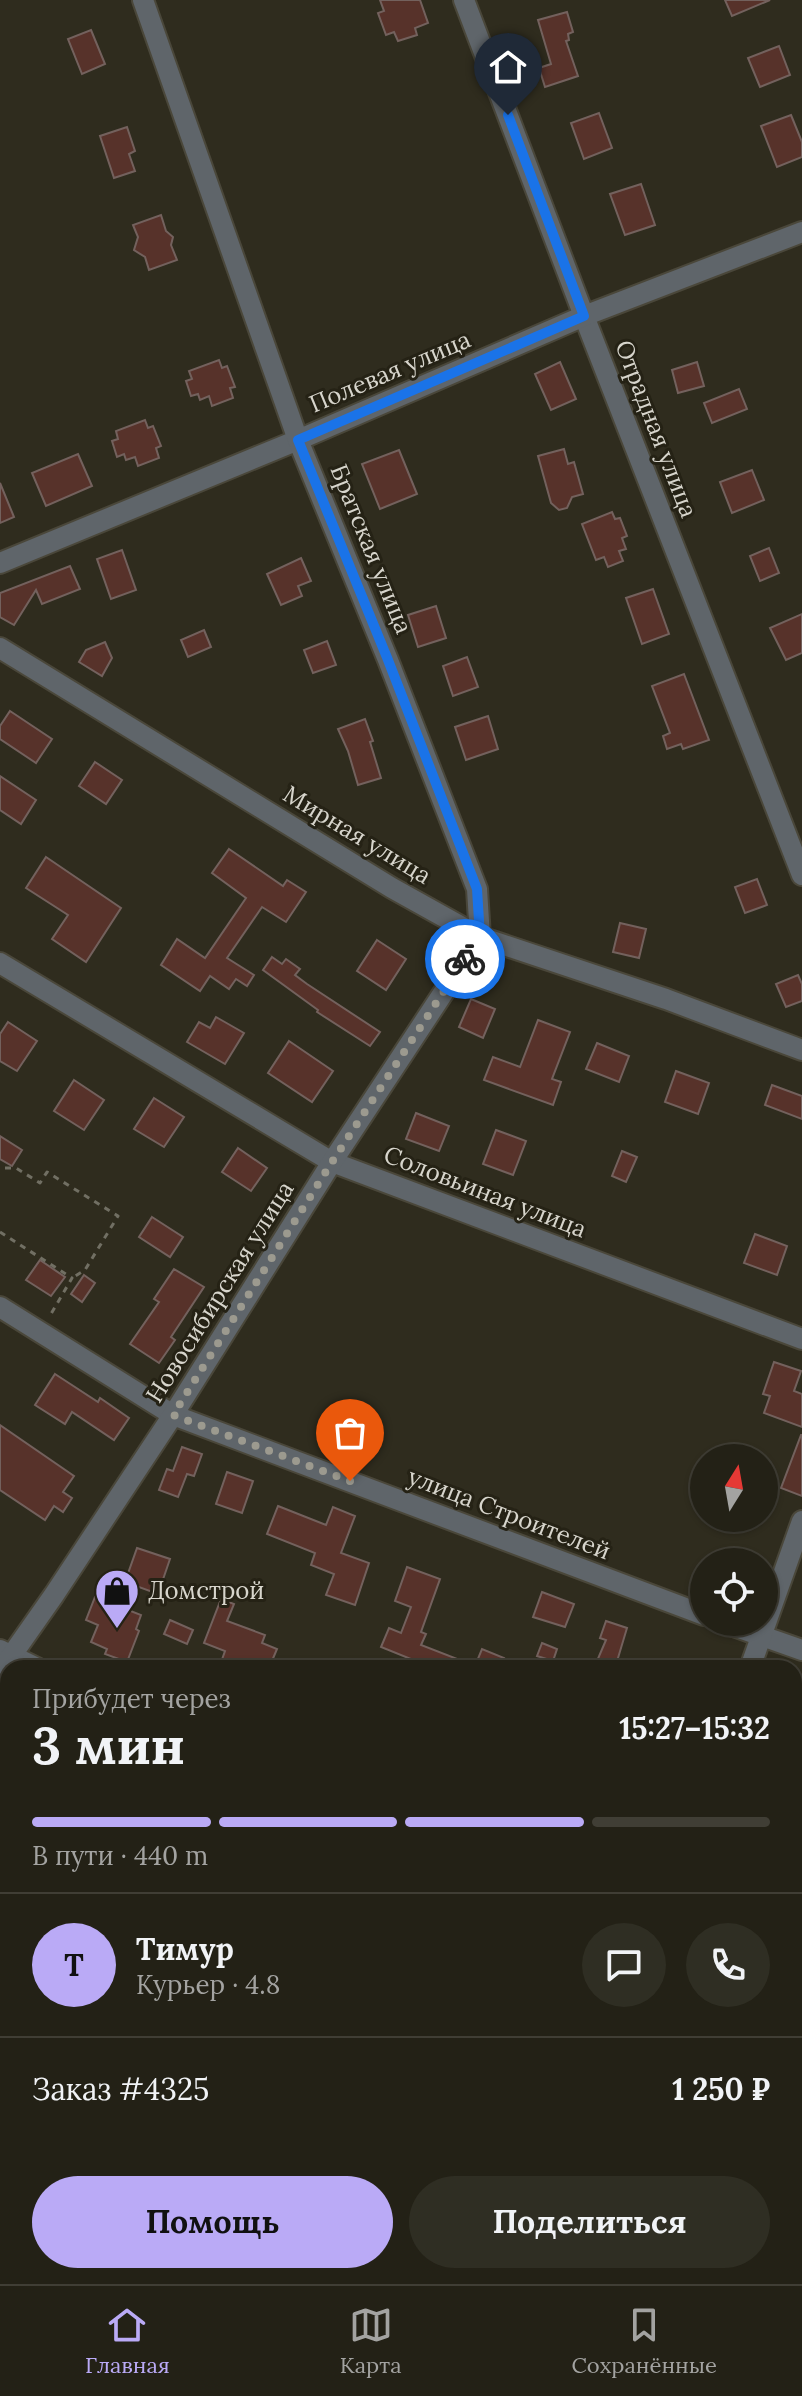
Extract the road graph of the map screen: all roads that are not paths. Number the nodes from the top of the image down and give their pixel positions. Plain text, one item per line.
1 (143, 0) edge
2 (464, 0) edge
3 (802, 232) edge
4 (584, 316) junction
5 (298, 440) junction
6 (0, 563) edge
7 (0, 648) edge
8 (802, 875) edge
9 (480, 937) junction
10 (0, 963) edge
11 (802, 1050) edge
12 (332, 1162) junction
13 (0, 1307) edge
14 (802, 1339) edge
15 (173, 1415) junction
16 (802, 1521) edge
17 (778, 1588) edge
18 (690, 1610) edge
19 (761, 1636) joint
20 (802, 1650) edge
21 (3, 1659) edge
22 (753, 1660) edge

1 - 5 street, Братская улица
2 - 4 street, Отрадная улица
3 - 4 street, Полевая улица
4 - 5 street, Полевая улица
4 - 8 street, Отрадная улица
5 - 6 street, Полевая улица
5 - 9 street, Братская улица
7 - 9 street, Мирная улица
9 - 11 street, Мирная улица
9 - 12 street, Новосибирская улица
10 - 12 street, Соловьиная улица
12 - 14 street, Соловьиная улица
12 - 15 street, Новосибирская улица
13 - 15 street, улица Строителей
15 - 18 street, улица Строителей
15 - 21 street, Новосибирская улица
16 - 17 street
19 - 20 street
19 - 22 street

